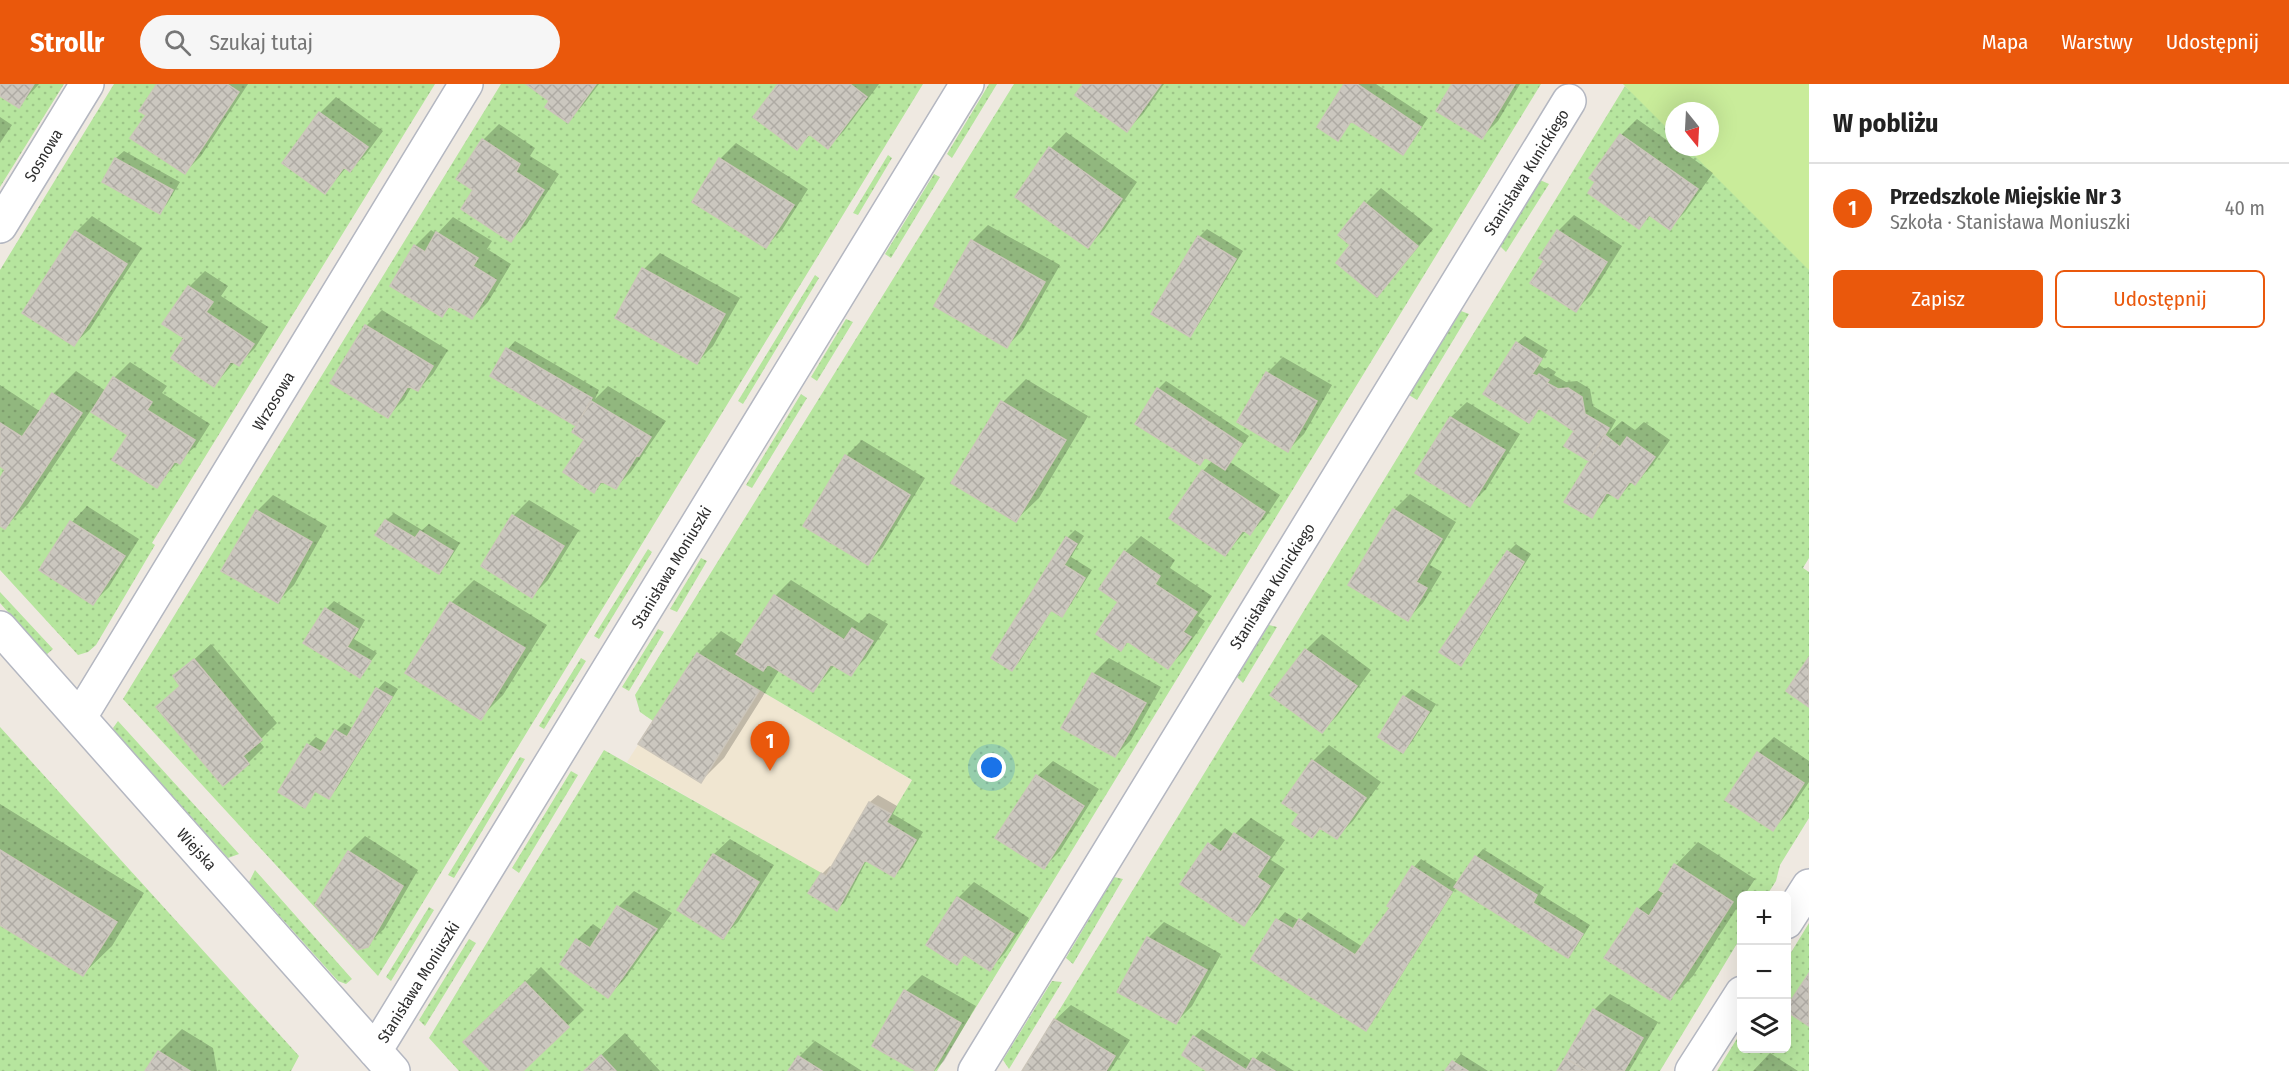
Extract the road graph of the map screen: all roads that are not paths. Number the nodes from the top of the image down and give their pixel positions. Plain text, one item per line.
1 (87, 84) edge
2 (466, 84) edge
3 (967, 84) edge
4 (1569, 101) dead end
5 (0, 225) edge
6 (0, 628) edge
7 (80, 717) junction
8 (1809, 886) edge
9 (1791, 914) edge
10 (1738, 999) edge
11 (384, 1061) edge
12 (975, 1071) edge
13 (1692, 1071) edge

1 - 5 street, Sosnowa
2 - 7 street, Wrzosowa
3 - 11 street, Stanisława Moniuszki
4 - 12 street, Stanisława Kunickiego
6 - 7 street, Wiejska
7 - 11 street, Wiejska
8 - 9 street
10 - 13 street

